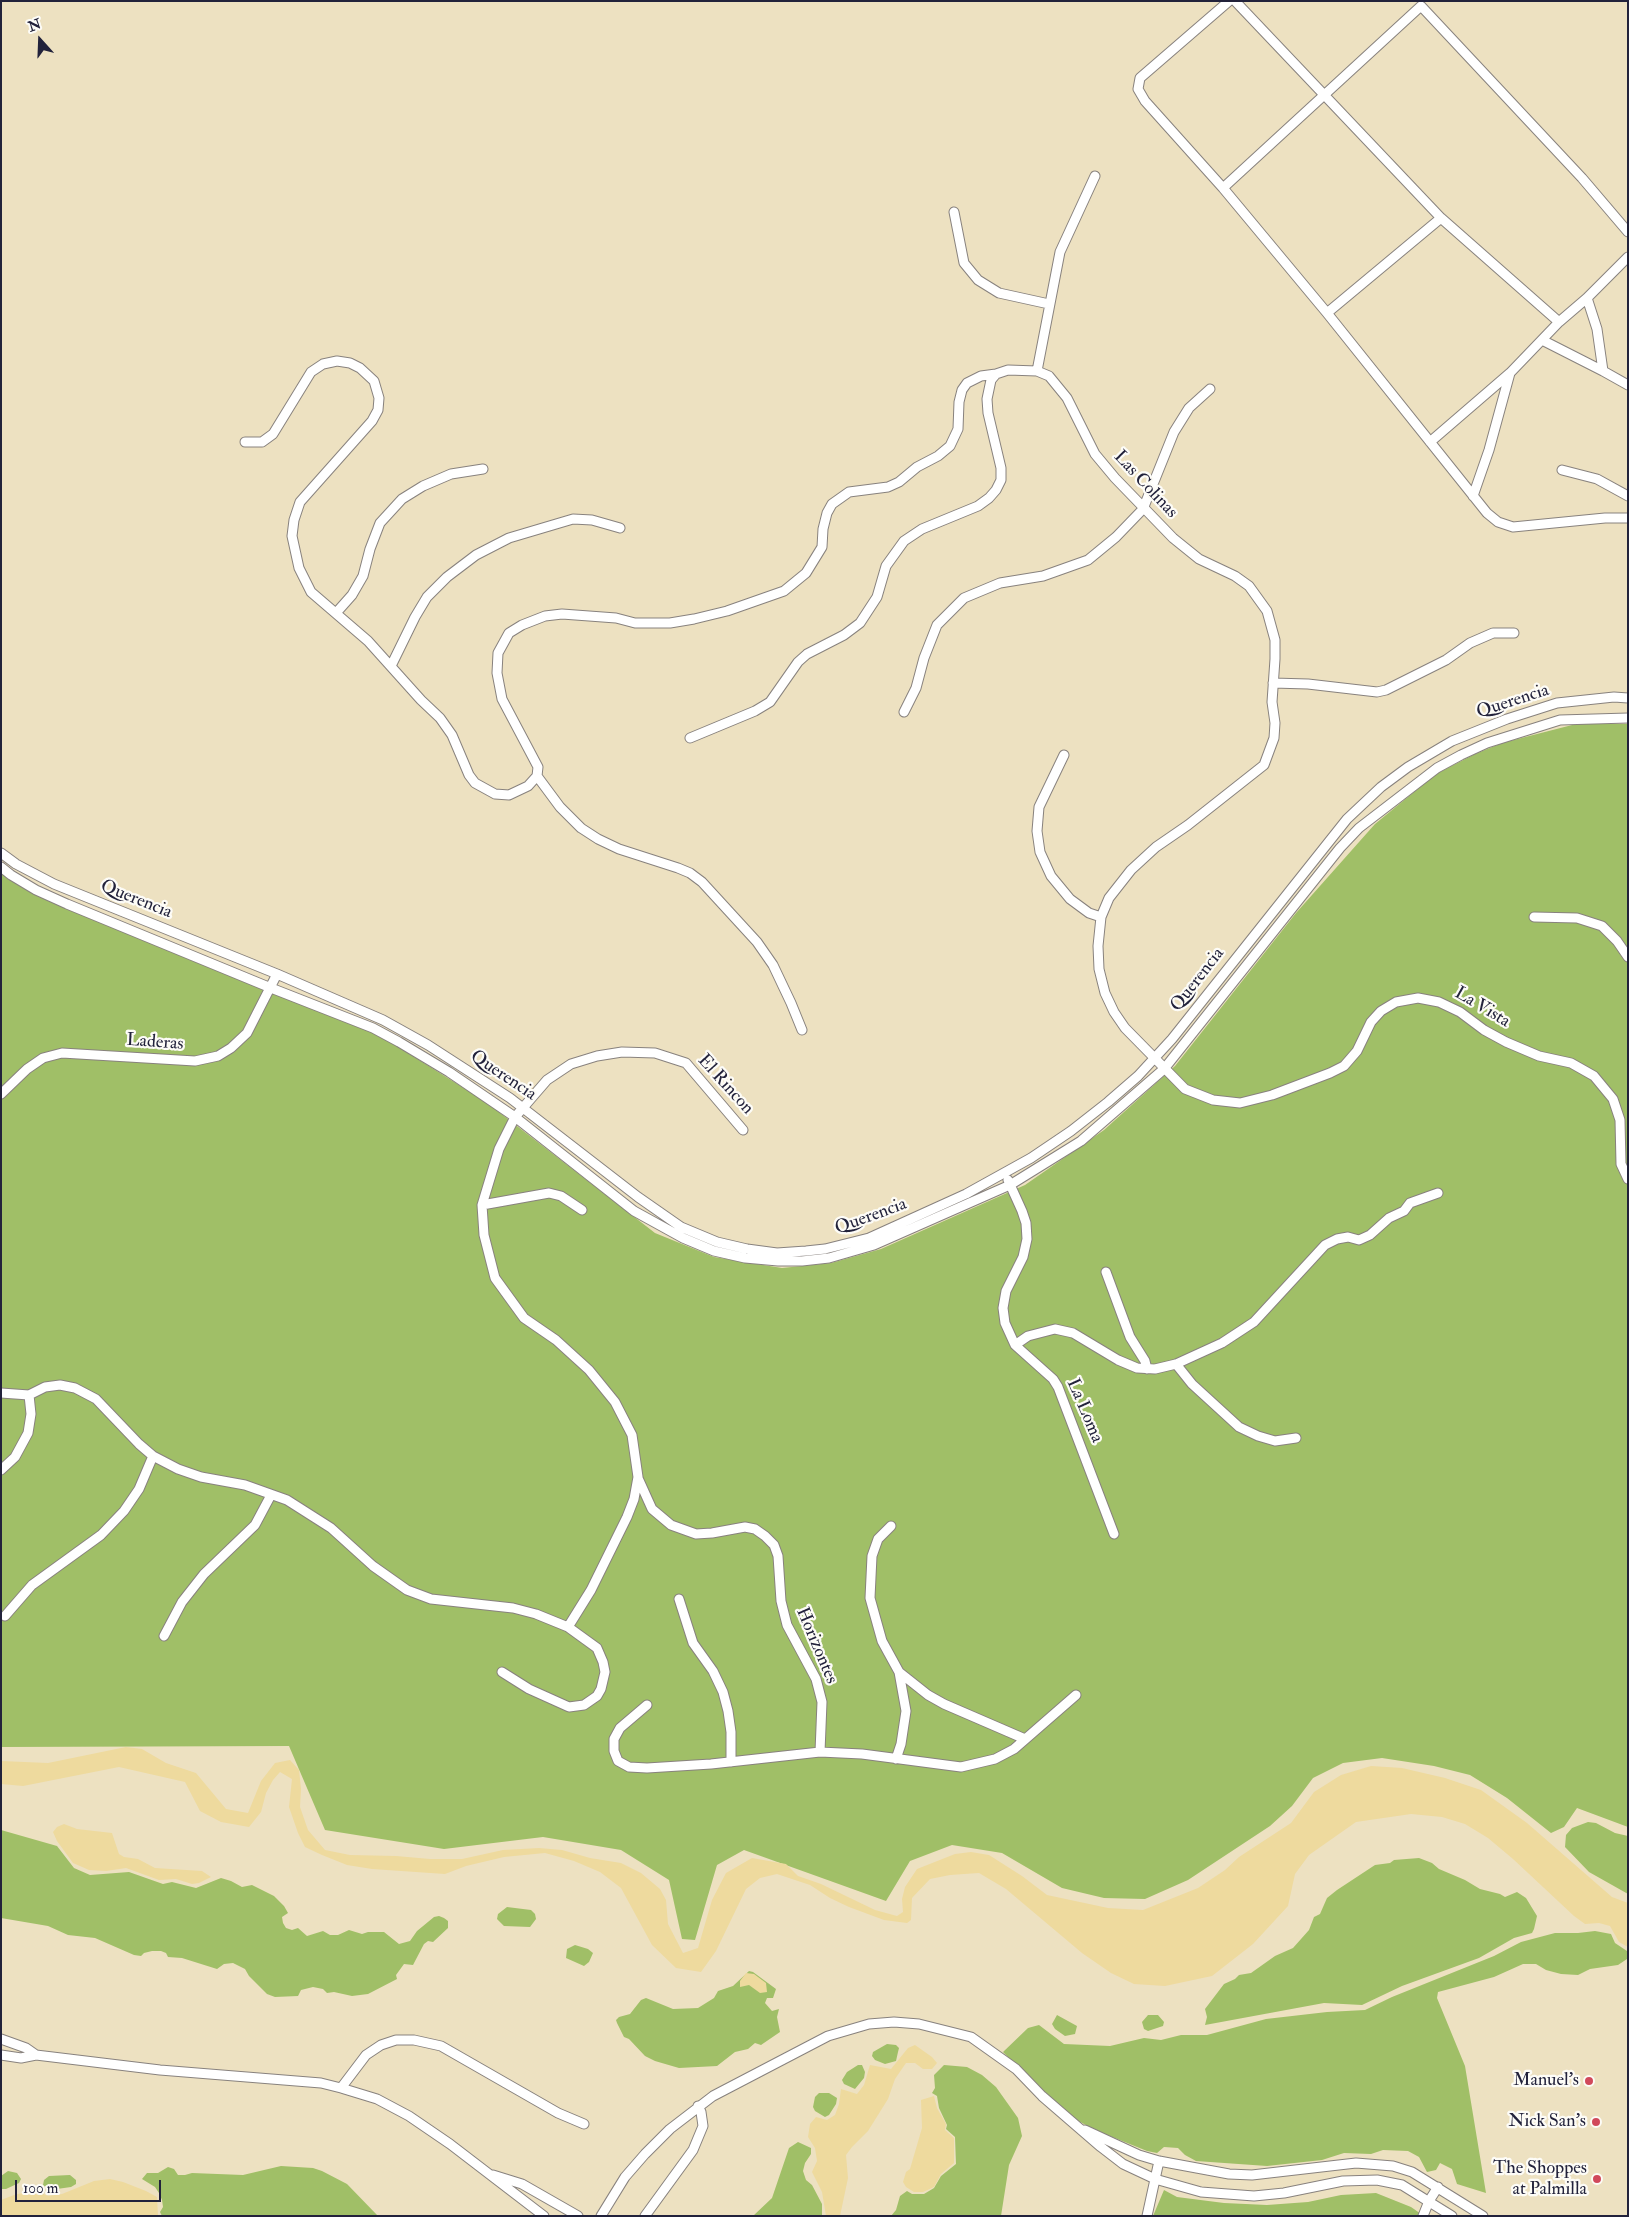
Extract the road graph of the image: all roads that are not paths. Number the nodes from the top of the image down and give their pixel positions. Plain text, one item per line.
1 (1229, 1) edge
2 (1236, 1) edge
3 (1324, 95) junction
4 (1095, 176) dead end
5 (1223, 188) junction
6 (954, 212) dead end
7 (1441, 218) junction
8 (1628, 232) edge
9 (1628, 257) edge
10 (1587, 298) junction
11 (1049, 304) junction
12 (1327, 313) junction
13 (1559, 322) junction
14 (1542, 340) junction
15 (1037, 371) junction
16 (1603, 371) junction
17 (1510, 373) junction
18 (996, 374) junction
19 (1628, 384) edge
20 (1210, 389) dead end
21 (245, 442) dead end
22 (1430, 442) junction
23 (483, 469) dead end
24 (1562, 470) dead end
25 (1473, 496) junction
26 (1628, 496) edge
27 (1144, 509) junction
28 (1628, 518) edge
29 (620, 528) dead end
30 (336, 613) junction
31 (1514, 633) dead end
32 (391, 666) junction
33 (1273, 683) junction
34 (1628, 698) edge
35 (904, 712) dead end
36 (1628, 718) edge
37 (690, 738) dead end
38 (1064, 755) dead end
39 (536, 776) junction
40 (1, 853) edge
41 (1, 867) edge
42 (1278, 906) junction
43 (1286, 913) junction
44 (1534, 917) dead end
45 (1101, 918) junction
46 (1628, 957) edge
47 (277, 974) junction
48 (271, 988) junction
49 (802, 1030) dead end
50 (1155, 1059) junction
51 (1164, 1069) junction
52 (1, 1094) edge
53 (522, 1108) junction
54 (515, 1118) junction
55 (1104, 1123) junction
56 (743, 1130) dead end
57 (1071, 1131) junction
58 (1004, 1173) junction
59 (1628, 1179) edge
60 (1010, 1185) junction
61 (1438, 1193) dead end
62 (482, 1205) junction
63 (582, 1210) dead end
64 (1106, 1272) dead end
65 (1015, 1345) junction
66 (1176, 1364) junction
67 (1147, 1369) junction
68 (1, 1393) edge
69 (29, 1395) junction
70 (1296, 1438) dead end
71 (153, 1456) junction
72 (1, 1470) edge
73 (638, 1477) junction
74 (271, 1495) junction
75 (891, 1526) dead end
76 (1114, 1534) dead end
77 (679, 1598) dead end
78 (5, 1616) dead end
79 (568, 1627) junction
80 (164, 1636) dead end
81 (502, 1672) dead end
82 (899, 1672) junction
83 (1076, 1695) dead end
84 (647, 1706) dead end
85 (1026, 1739) junction
86 (820, 1752) junction
87 (896, 1759) junction
88 (731, 1762) junction
89 (1, 2039) edge
90 (1, 2055) edge
91 (36, 2055) junction
92 (341, 2088) junction
93 (698, 2106) junction
94 (584, 2124) dead end
95 (1078, 2127) junction
96 (1160, 2161) junction
97 (487, 2173) junction
98 (1155, 2179) junction
99 (1438, 2187) junction
100 (1429, 2201) junction
101 (544, 2216) edge
102 (578, 2216) edge
103 (600, 2216) edge
104 (645, 2216) edge
105 (1147, 2216) edge
106 (1423, 2216) edge
107 (1452, 2216) edge
108 (1483, 2216) edge

1 - 5 street
2 - 3 street
3 - 5 street
3 - 7 street
3 - 8 street
4 - 11 street
5 - 12 street
6 - 11 street
7 - 12 street
7 - 13 street
9 - 10 street
10 - 13 street
10 - 16 street
11 - 15 street
12 - 22 street
13 - 14 street
14 - 16 street
14 - 17 street
15 - 18 street
15 - 27 street, Las Colinas
16 - 19 street
17 - 22 street
17 - 25 street
18 - 37 street
18 - 39 street
20 - 27 street
21 - 30 street
22 - 25 street
23 - 30 street
24 - 26 street
25 - 28 street
27 - 33 street, Las Colinas
27 - 35 street
29 - 32 street
30 - 32 street
31 - 33 street
32 - 39 street
33 - 45 street, Las Colinas
34 - 42 street, Querencia
36 - 43 street, Querencia
38 - 45 street
39 - 49 street
40 - 47 street, Querencia
41 - 48 street, Querencia
42 - 43 street
42 - 50 street, Querencia
43 - 51 street, Querencia
44 - 46 street
45 - 50 street, Las Colinas
47 - 48 street, Laderas
47 - 53 street, Querencia
48 - 52 street, Laderas
48 - 54 street, Querencia
50 - 51 street, Las Colinas
50 - 55 street
50 - 57 street, Querencia
51 - 55 street, Querencia
51 - 59 street, La Vista
53 - 54 street, El Rincon
53 - 56 street, El Rincon
53 - 58 street, Querencia
54 - 60 street, Querencia
54 - 62 street, El Rincon
55 - 60 street, Querencia
57 - 58 street, Querencia
57 - 60 street
58 - 60 street, La Loma
60 - 65 street, La Loma
61 - 66 street
62 - 63 street
62 - 73 street
64 - 67 street
65 - 67 street
65 - 76 street, La Loma
66 - 67 street
66 - 70 street
68 - 69 street
69 - 71 street
69 - 72 street
71 - 74 street
71 - 78 street
73 - 79 street
73 - 86 street, Horizontes
74 - 79 street
74 - 80 street
75 - 82 street
77 - 88 street
79 - 81 street
82 - 85 street
82 - 87 street
83 - 85 street
84 - 88 street
85 - 87 street
86 - 87 street
86 - 88 street
89 - 91 street
90 - 91 street
91 - 92 street
92 - 94 street
92 - 97 street
93 - 95 street
93 - 103 street
93 - 104 street
95 - 96 street
95 - 98 street
96 - 98 street
96 - 99 street
97 - 101 street
97 - 102 street
98 - 100 street
98 - 105 street
99 - 100 street
99 - 108 street
100 - 106 street
100 - 107 street

